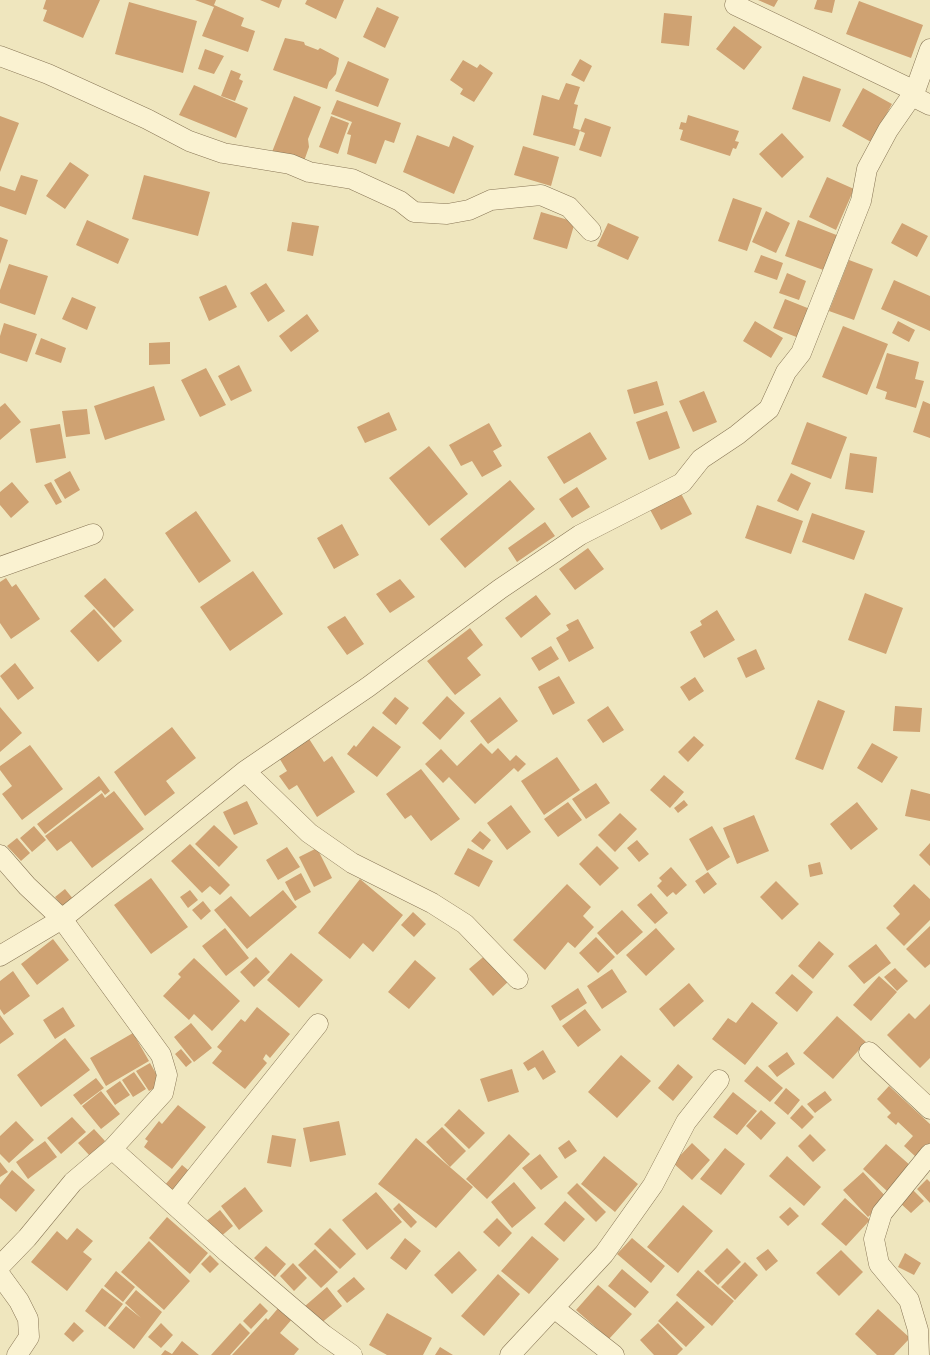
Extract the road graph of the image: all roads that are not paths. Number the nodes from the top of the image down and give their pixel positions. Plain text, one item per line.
1 (735, 5) dead end
2 (930, 49) edge
3 (0, 56) edge
4 (914, 94) junction
5 (930, 105) edge
6 (591, 231) dead end
7 (93, 534) dead end
8 (0, 568) edge
9 (244, 770) junction
10 (0, 855) edge
11 (62, 919) junction
12 (0, 956) edge
13 (518, 979) dead end
14 (318, 1024) dead end
15 (869, 1052) dead end
16 (719, 1080) dead end
17 (930, 1109) edge
18 (112, 1149) junction
19 (930, 1154) edge
20 (174, 1204) junction
21 (0, 1266) edge
22 (0, 1276) edge
23 (554, 1308) junction
24 (17, 1355) edge
25 (352, 1355) edge
26 (510, 1355) edge
27 (614, 1355) edge
28 (919, 1355) edge

1 - 4 street
2 - 4 street
3 - 6 street
4 - 5 street
4 - 9 street
7 - 8 street
9 - 11 street
9 - 13 street
10 - 11 street
11 - 12 street
11 - 18 street
14 - 20 street
15 - 17 street
16 - 23 street
18 - 20 street
18 - 21 street
19 - 28 street
20 - 25 street
22 - 24 street
23 - 26 street
23 - 27 street

